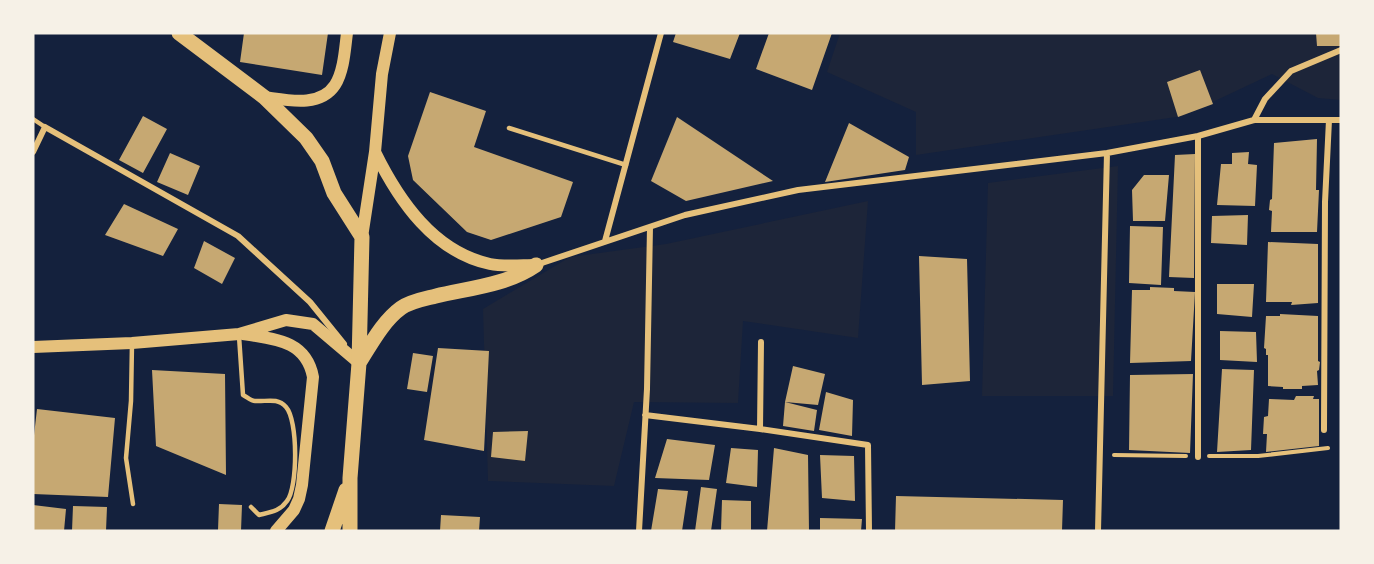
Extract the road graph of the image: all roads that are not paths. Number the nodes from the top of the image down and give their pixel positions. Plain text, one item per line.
1 (179, 33) edge
2 (347, 33) edge
3 (390, 33) edge
4 (661, 33) edge
5 (1341, 50) edge
6 (264, 97) junction
7 (33, 119) edge
8 (1254, 120) junction
9 (1329, 120) junction
10 (1341, 120) edge
11 (45, 127) junction
12 (509, 128) dead end
13 (1198, 136) junction
14 (33, 152) edge
15 (375, 152) junction
16 (1107, 153) junction
17 (626, 165) junction
18 (650, 227) junction
19 (362, 237) junction
20 (606, 241) junction
21 (536, 265) junction
22 (239, 333) junction
23 (761, 342) dead end
24 (132, 344) junction
25 (33, 347) edge
26 (359, 363) junction
27 (645, 415) junction
28 (760, 429) junction
29 (1324, 430) dead end
30 (1198, 457) road end
31 (350, 478) junction
32 (133, 504) dead end
33 (251, 507) dead end
34 (276, 531) edge
35 (332, 531) edge
36 (350, 531) edge
37 (639, 531) edge
38 (869, 531) edge
39 (1098, 531) edge

1 - 6 main road
2 - 6 main road
3 - 15 main road
4 - 17 street
5 - 8 street
6 - 19 main road
7 - 11 lane
8 - 9 street
8 - 13 street
9 - 10 street
9 - 29 street
11 - 14 street
11 - 26 street
12 - 17 lane
13 - 16 street
13 - 30 street
15 - 19 main road
15 - 21 main road
16 - 18 street
16 - 39 street
17 - 20 street
18 - 20 street
18 - 27 street
19 - 26 main road
20 - 21 street
21 - 26 main road
22 - 24 main road
22 - 26 main road
22 - 33 lane
22 - 34 main road
23 - 28 street
24 - 25 main road
24 - 32 lane
26 - 31 main road
27 - 28 street
27 - 37 street
28 - 38 street
31 - 35 main road
31 - 36 main road

